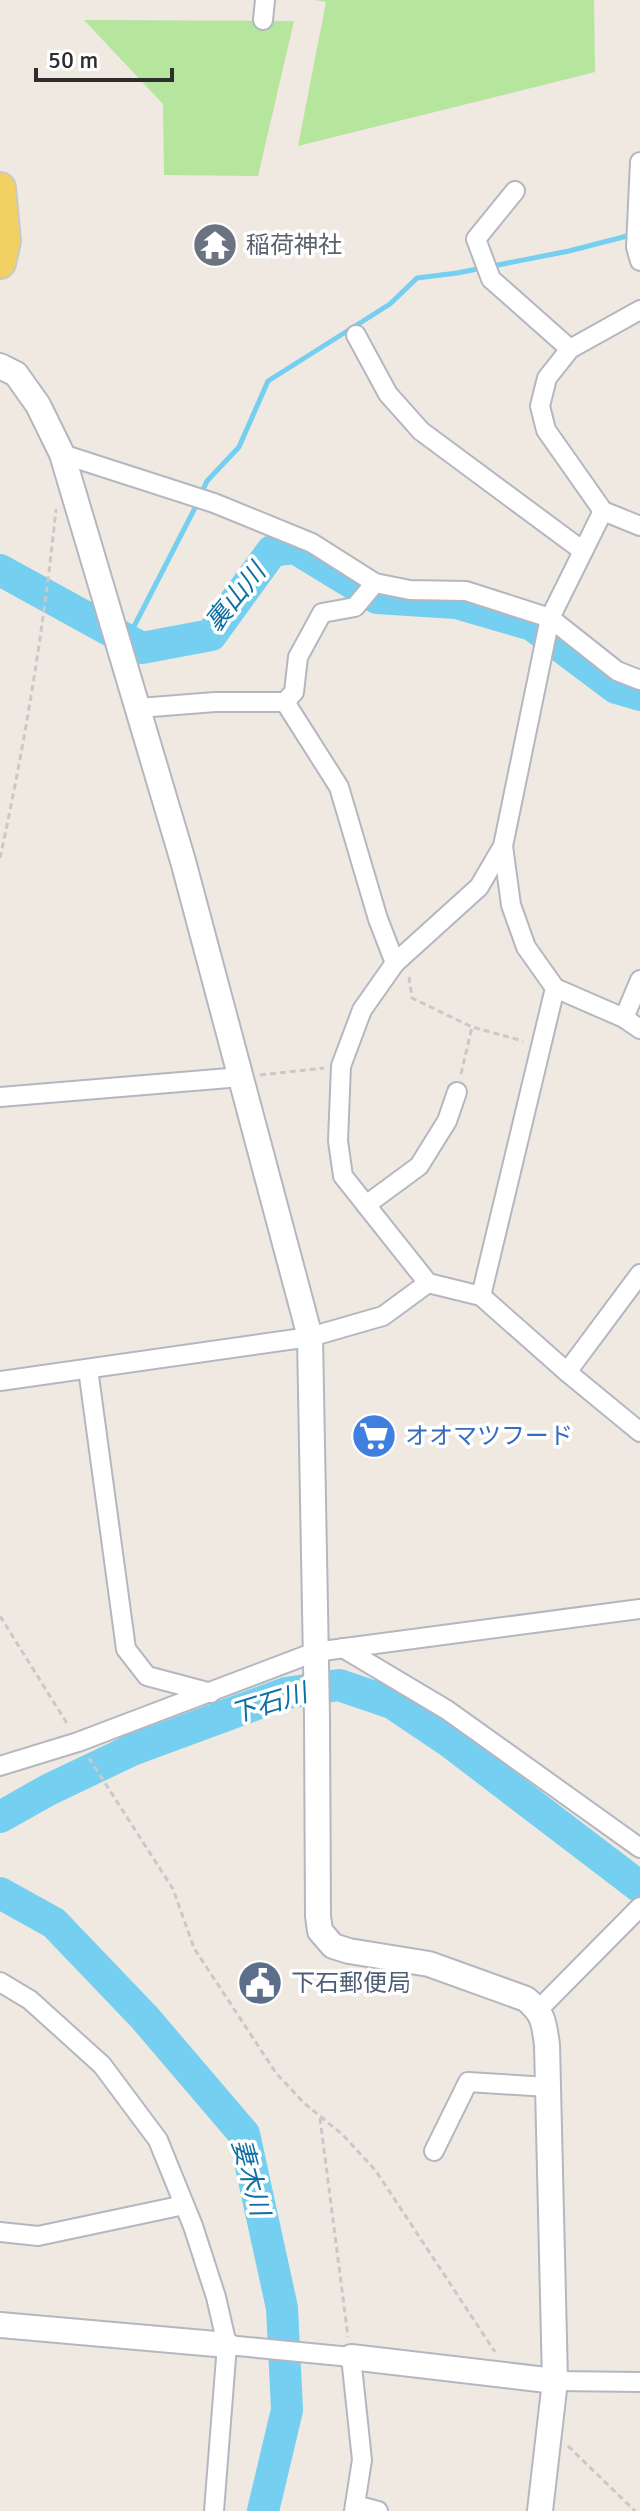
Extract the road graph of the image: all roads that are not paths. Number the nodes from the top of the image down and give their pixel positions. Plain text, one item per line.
1 (265, 0) edge
2 (263, 20) dead end
3 (640, 162) edge
4 (0, 188) edge
5 (515, 191) dead end
6 (640, 261) edge
7 (0, 263) edge
8 (640, 310) edge
9 (356, 335) dead end
10 (570, 349) junction
11 (0, 366) edge
12 (62, 454) junction
13 (603, 511) junction
14 (640, 526) edge
15 (583, 551) junction
16 (375, 583) junction
17 (550, 618) junction
18 (640, 680) edge
19 (285, 702) junction
20 (139, 708) junction
21 (503, 846) junction
22 (395, 963) junction
23 (640, 980) edge
24 (555, 988) junction
25 (624, 1018) junction
26 (640, 1029) edge
27 (241, 1077) junction
28 (457, 1092) road end
29 (0, 1097) edge
30 (366, 1205) junction
31 (640, 1274) edge
32 (428, 1283) junction
33 (481, 1296) junction
34 (310, 1337) junction
35 (88, 1369) junction
36 (567, 1372) junction
37 (0, 1381) edge
38 (640, 1432) edge
39 (640, 1609) edge
40 (343, 1648) junction
41 (315, 1652) junction
42 (211, 1693) junction
43 (0, 1766) edge
44 (640, 1848) edge
45 (635, 1913) edge
46 (0, 1982) edge
47 (539, 2009) junction
48 (548, 2087) junction
49 (434, 2151) dead end
50 (184, 2205) junction
51 (0, 2232) edge
52 (0, 2325) edge
53 (227, 2345) junction
54 (351, 2357) junction
55 (555, 2381) junction
56 (640, 2382) edge
57 (355, 2508) edge
58 (214, 2511) edge
59 (378, 2511) edge
60 (540, 2511) edge

1 - 2 street
3 - 6 street
4 - 7 main road
5 - 10 street
8 - 10 street
9 - 15 street
10 - 13 street
11 - 12 street
12 - 16 street
12 - 20 street
13 - 14 street
13 - 15 street
15 - 17 street
16 - 17 street
16 - 19 street
17 - 18 street
17 - 21 street
19 - 20 street
19 - 22 street
20 - 27 street
21 - 22 street
21 - 24 street
22 - 30 street
23 - 25 street
24 - 25 street
24 - 33 street
25 - 26 street
27 - 29 street
27 - 34 street
28 - 30 street
30 - 32 street
31 - 36 street
32 - 33 street
32 - 34 street
33 - 36 street
34 - 35 street
34 - 41 street
35 - 37 street
35 - 42 street
36 - 38 street
39 - 40 street
40 - 41 street
40 - 44 street
41 - 42 street
41 - 47 street
42 - 43 street
45 - 47 street
46 - 50 street
47 - 48 street
48 - 49 street
48 - 55 street
50 - 51 street
50 - 53 street
52 - 53 street
53 - 54 street
53 - 58 street
54 - 55 street
54 - 57 street
55 - 56 street
55 - 60 street
57 - 59 street

